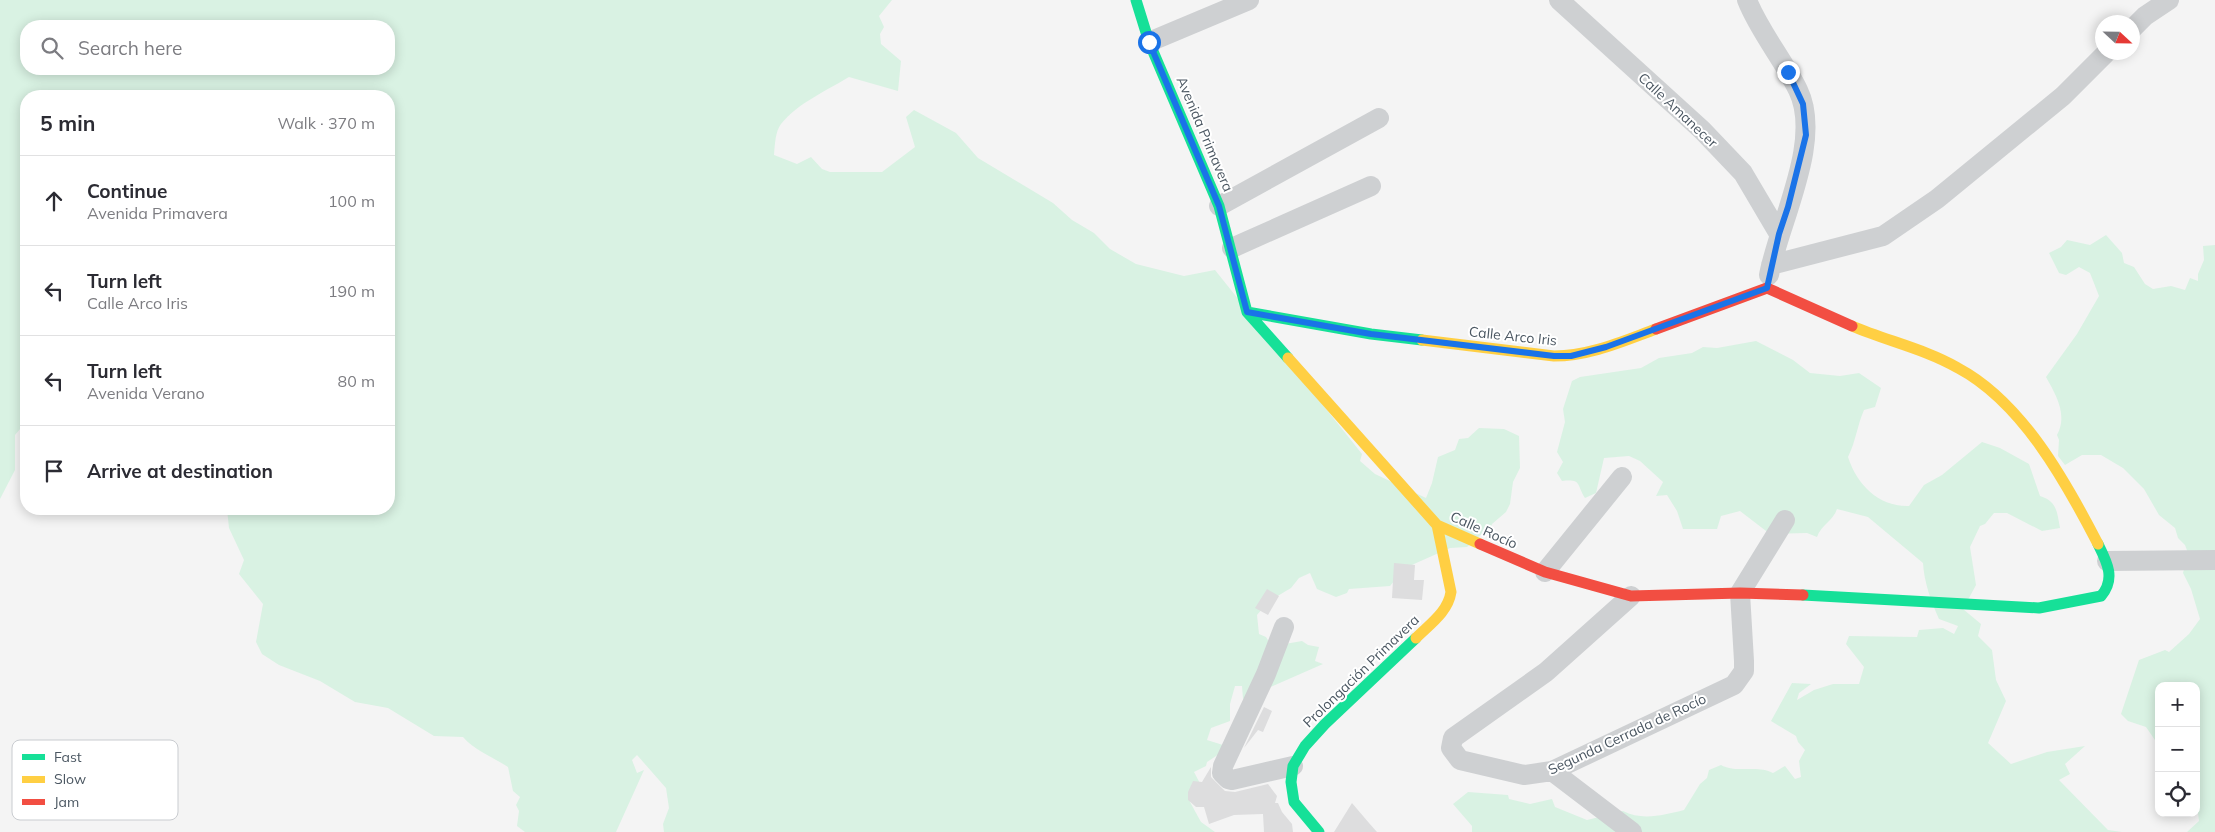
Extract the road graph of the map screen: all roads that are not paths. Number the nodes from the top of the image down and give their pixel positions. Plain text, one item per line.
1 (1136, 0) edge
2 (1250, 0) edge
3 (1559, 0) edge
4 (1747, 0) edge
5 (2169, 0) edge
6 (2140, 21) edge
7 (1149, 42) junction
8 (2100, 60) edge
9 (1379, 118) dead end
10 (1371, 186) dead end
11 (1219, 206) junction
12 (1779, 234) junction
13 (1232, 248) junction
14 (1771, 265) junction
15 (1767, 288) junction
16 (1247, 312) junction
17 (1622, 477) dead end
18 (1785, 520) dead end
19 (1437, 525) junction
20 (2215, 560) edge
21 (2106, 561) junction
22 (1545, 572) junction
23 (1740, 593) junction
24 (1631, 596) junction
25 (1284, 627) dead end
26 (1293, 766) junction
27 (1552, 771) junction
28 (1319, 832) edge
29 (1632, 832) edge

1 - 7 street, Avenida Primavera
2 - 7 street
3 - 12 street, Calle Amanecer
4 - 12 street
5 - 6 street
7 - 11 street, Avenida Primavera
8 - 14 street
9 - 11 street
10 - 13 street
11 - 13 street, Avenida Primavera
12 - 14 street
13 - 16 street, Avenida Primavera
14 - 15 street
15 - 16 street, Calle Arco Iris
15 - 21 street, Calle Rocío
16 - 19 street, Calle Rocío
17 - 22 street
18 - 23 street
19 - 22 street, Calle Rocío
19 - 26 street, Prolongación Primavera
20 - 21 street
21 - 23 street, Calle Rocío
22 - 24 street, Calle Rocío
23 - 24 street, Calle Rocío
23 - 27 street, Segunda Cerrada de Rocío
24 - 27 street, Segunda Cerrada de Rocío
25 - 26 street
26 - 28 street
27 - 29 street

